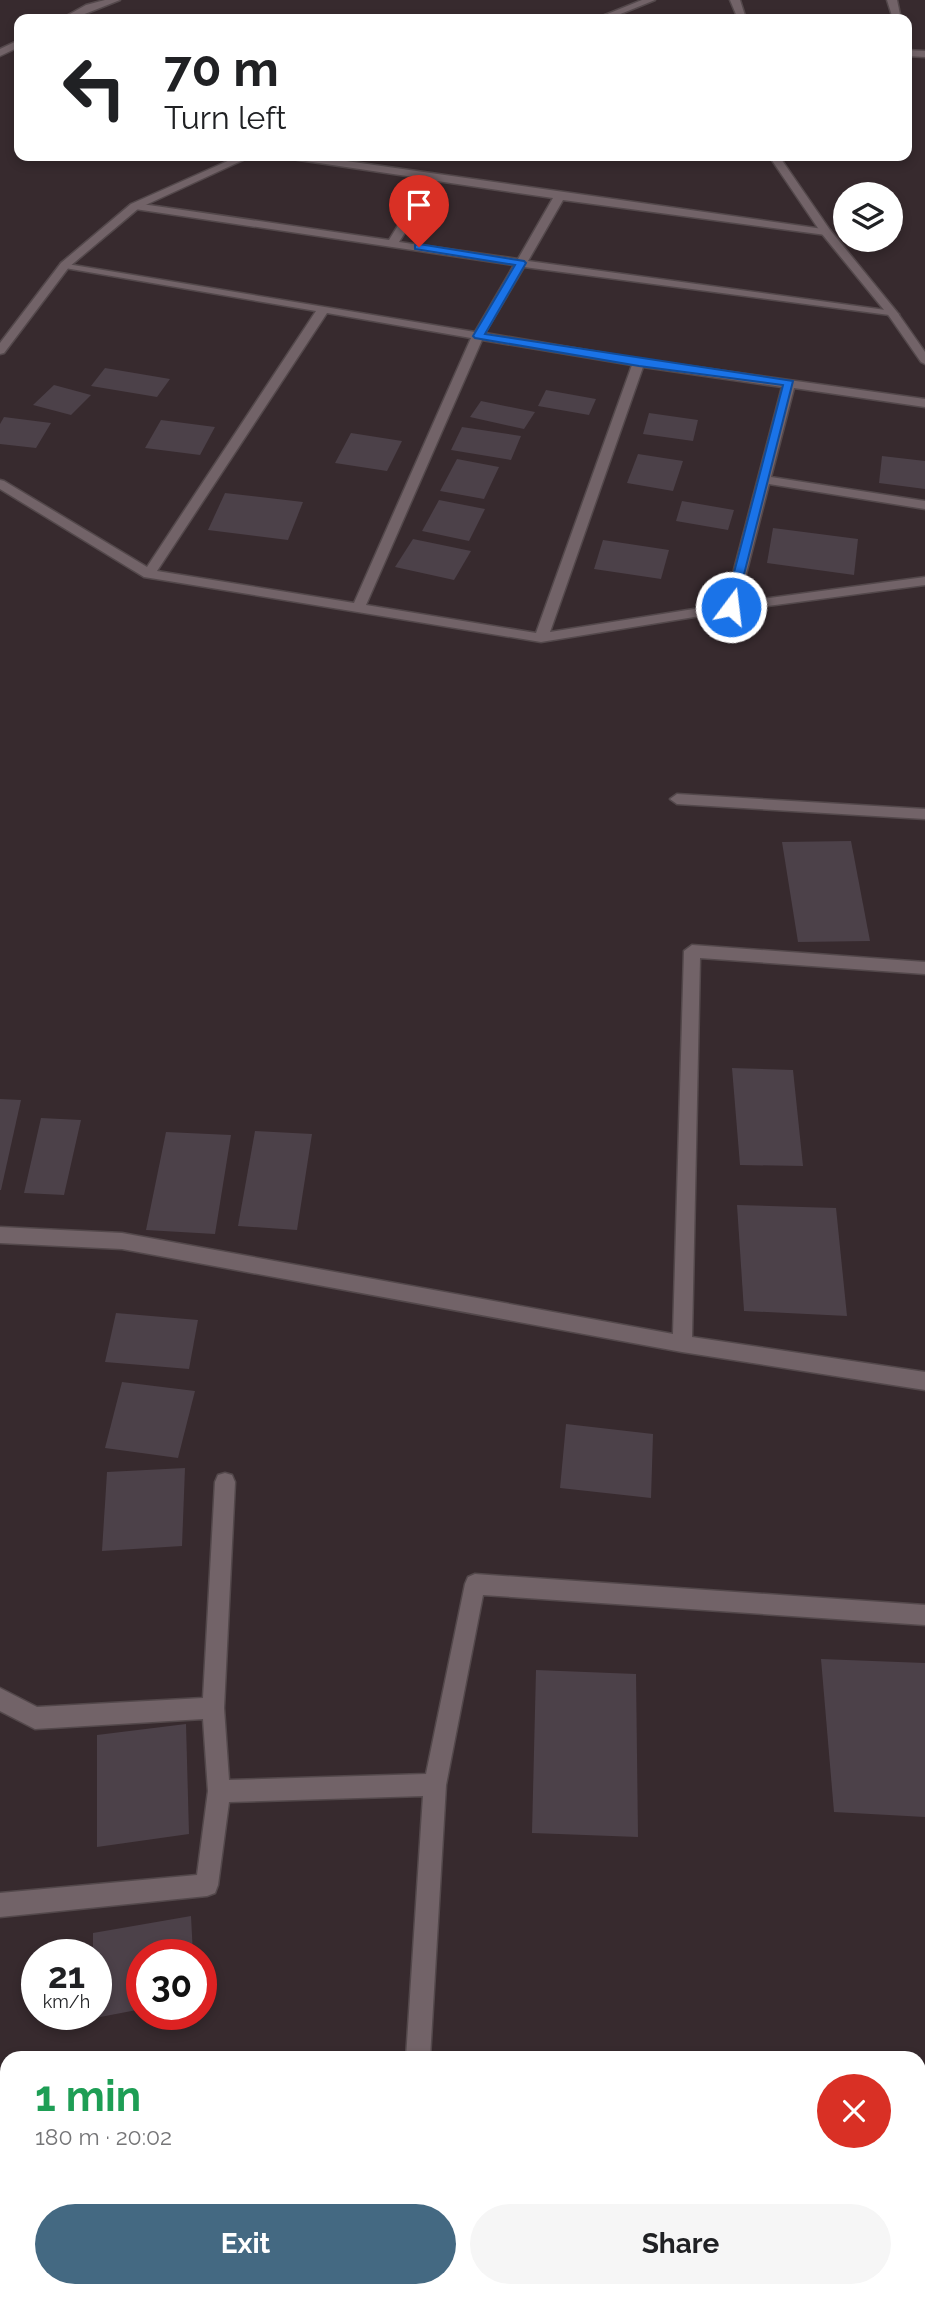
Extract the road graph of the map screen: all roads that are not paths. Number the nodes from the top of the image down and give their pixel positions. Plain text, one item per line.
1 (114, 0) edge
2 (650, 0) edge
3 (75, 14) edge
4 (613, 14) edge
5 (236, 161) edge
6 (326, 161) edge
7 (777, 161) edge
8 (434, 177) junction
9 (559, 196) junction
10 (135, 206) junction
11 (826, 232) junction
12 (393, 243) junction
13 (521, 263) junction
14 (65, 265) junction
15 (323, 310) junction
16 (893, 314) junction
17 (478, 336) junction
18 (0, 352) edge
19 (925, 360) edge
20 (639, 363) junction
21 (789, 383) junction
22 (925, 402) edge
23 (765, 480) junction
24 (0, 484) edge
25 (925, 505) edge
26 (149, 574) junction
27 (925, 581) edge
28 (359, 606) junction
29 (731, 607) junction
30 (541, 638) junction
31 (677, 799) dead end
32 (925, 814) edge
33 (925, 968) edge
34 (0, 1236) edge
35 (682, 1344) junction
36 (925, 1381) edge
37 (225, 1482) dead end
38 (925, 1615) edge
39 (0, 1699) edge
40 (213, 1708) junction
41 (435, 1785) junction
42 (219, 1791) junction
43 (0, 1905) edge
44 (418, 2051) edge

1 - 3 street
2 - 4 street
5 - 10 street
6 - 8 street
7 - 11 street
8 - 9 street
8 - 12 street
9 - 11 street
9 - 13 street
10 - 12 street
10 - 14 street
11 - 16 street
12 - 13 street
13 - 16 street
13 - 17 street
14 - 15 street
14 - 18 street
15 - 17 street
15 - 26 street
16 - 19 street
17 - 20 street
17 - 28 street
20 - 21 street
20 - 30 street
21 - 22 street
21 - 23 street
23 - 25 street
23 - 29 street
24 - 26 street
26 - 28 street
27 - 29 street
28 - 30 street
29 - 30 street
31 - 32 street
33 - 35 street
34 - 35 street
35 - 36 street
37 - 40 street
38 - 41 street
39 - 40 street
40 - 42 street
41 - 42 street
41 - 44 street
42 - 43 street

